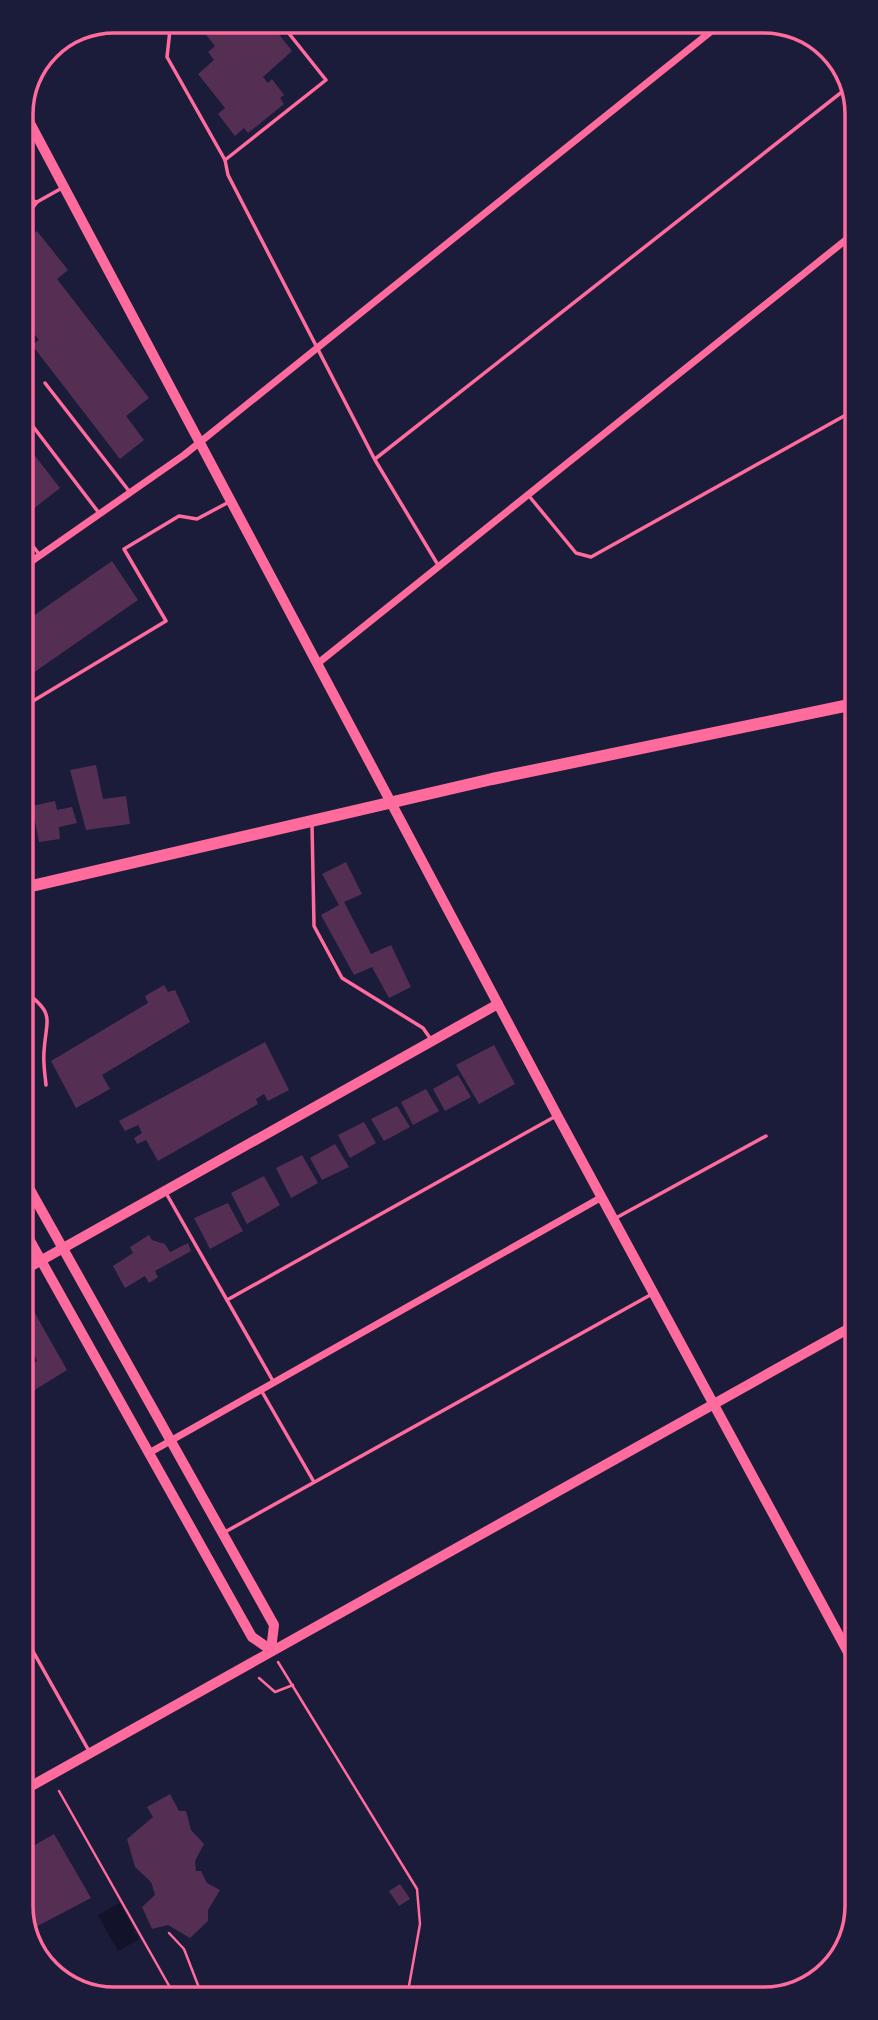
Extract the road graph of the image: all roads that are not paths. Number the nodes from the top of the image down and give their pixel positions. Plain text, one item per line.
1 (170, 33) edge
2 (289, 33) edge
3 (709, 33) edge
4 (841, 92) edge
5 (33, 129) edge
6 (225, 160) junction
7 (64, 187) junction
8 (33, 201) edge
9 (37, 202) junction
10 (33, 208) edge
11 (845, 242) edge
12 (316, 349) junction
13 (45, 383) dead end
14 (845, 415) edge
15 (33, 426) edge
16 (200, 443) junction
17 (374, 460) junction
18 (130, 493) junction
19 (528, 495) junction
20 (231, 501) junction
21 (100, 514) junction
22 (33, 547) edge
23 (40, 556) junction
24 (33, 561) edge
25 (439, 566) junction
26 (317, 664) junction
27 (33, 701) edge
28 (845, 706) edge
29 (391, 803) junction
30 (312, 822) junction
31 (33, 886) edge
32 (33, 997) edge
33 (499, 1004) junction
34 (432, 1041) junction
35 (46, 1085) dead end
36 (557, 1115) junction
37 (766, 1136) dead end
38 (165, 1191) junction
39 (33, 1195) edge
40 (602, 1198) junction
41 (614, 1219) junction
42 (33, 1246) edge
43 (63, 1248) junction
44 (41, 1261) junction
45 (33, 1265) edge
46 (654, 1293) junction
47 (227, 1300) junction
48 (845, 1331) edge
49 (274, 1383) junction
50 (261, 1390) junction
51 (715, 1404) junction
52 (171, 1441) junction
53 (149, 1453) junction
54 (315, 1482) junction
55 (223, 1534) junction
56 (845, 1646) edge
57 (271, 1650) junction
58 (33, 1651) edge
59 (90, 1753) junction
60 (33, 1785) edge

1 - 6 lane
2 - 6 lane
3 - 12 street
4 - 17 lane
5 - 7 main road
6 - 12 lane
7 - 9 lane
7 - 16 main road
8 - 9 lane
9 - 10 lane
11 - 19 street
12 - 16 street
12 - 17 lane
13 - 18 lane
14 - 19 lane
15 - 21 lane
16 - 18 street
16 - 20 main road
17 - 25 lane
18 - 21 street
19 - 25 street
20 - 26 main road
20 - 27 lane
21 - 23 street
22 - 23 lane
23 - 24 street
25 - 26 street
26 - 29 main road
28 - 29 main road
29 - 30 main road
29 - 33 main road
30 - 31 main road
30 - 34 lane
32 - 35 lane
33 - 34 main road
33 - 36 main road
34 - 38 main road
36 - 40 main road
36 - 47 lane
37 - 41 lane
38 - 43 main road
38 - 47 lane
39 - 43 street
40 - 41 main road
40 - 49 street
41 - 46 main road
42 - 44 street
43 - 44 main road
43 - 52 street
44 - 45 main road
44 - 53 street
46 - 51 main road
46 - 54 lane
47 - 49 lane
48 - 51 street
49 - 50 street
50 - 52 street
50 - 54 lane
51 - 56 main road
51 - 57 street
52 - 53 street
52 - 55 street
53 - 57 street
54 - 55 lane
55 - 57 street
57 - 59 street
58 - 59 lane
59 - 60 street

